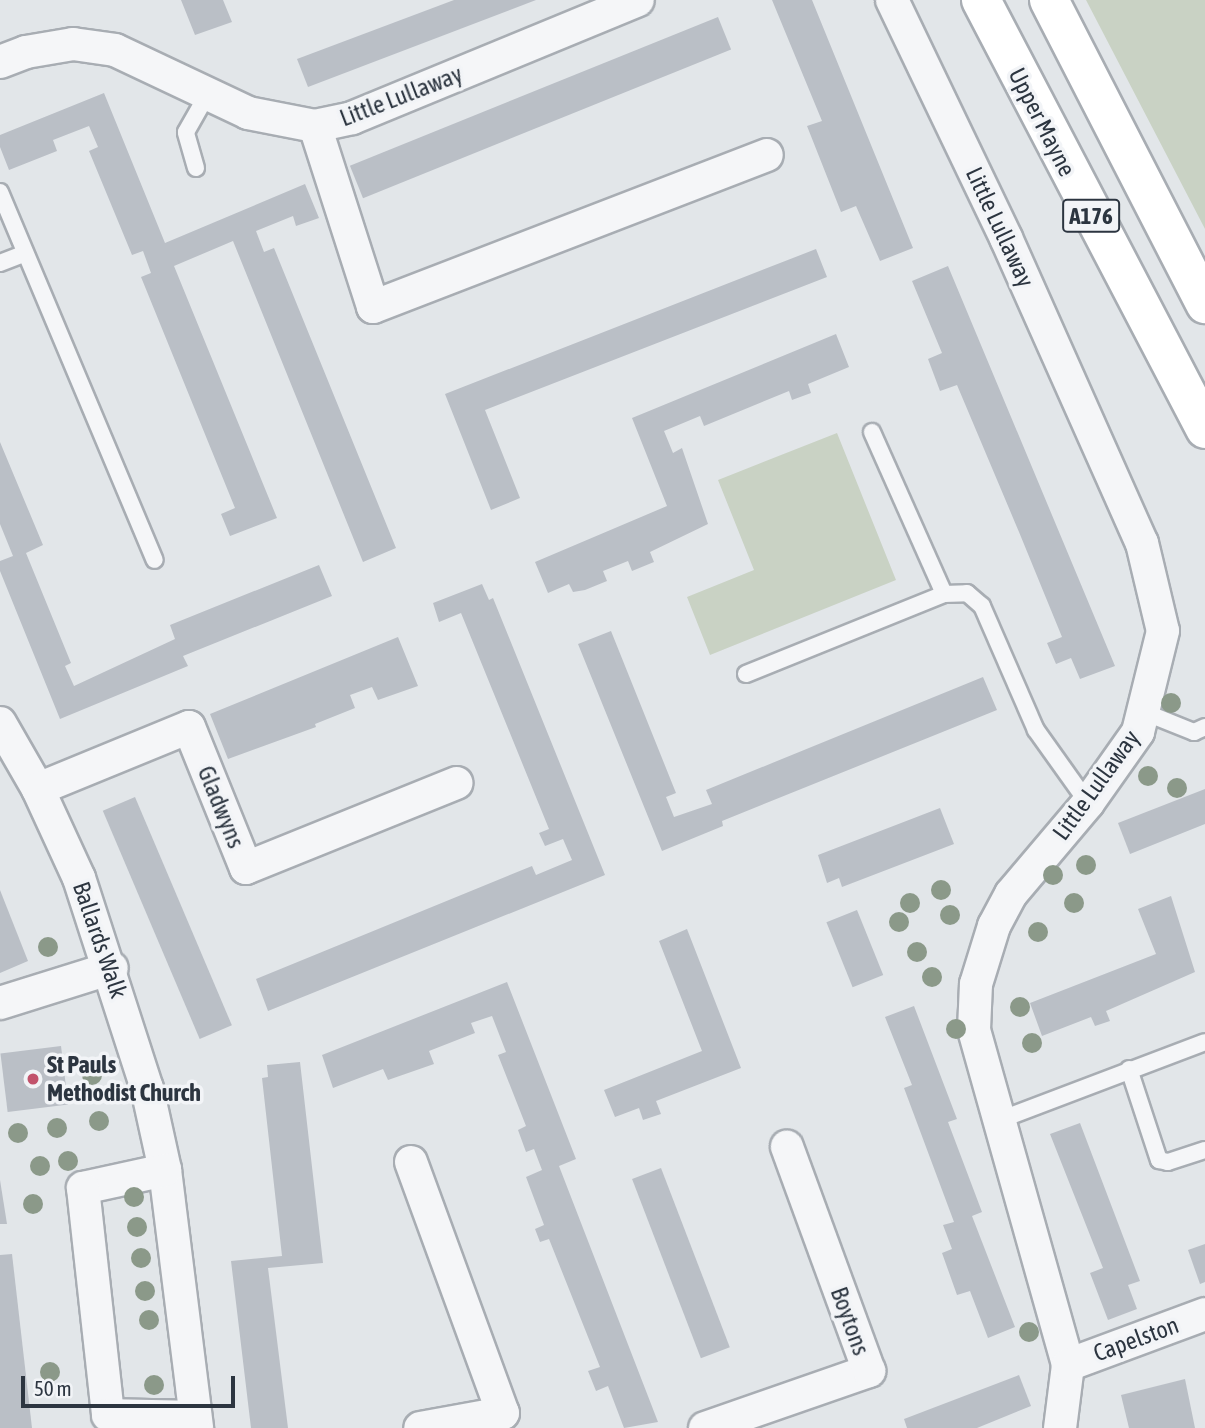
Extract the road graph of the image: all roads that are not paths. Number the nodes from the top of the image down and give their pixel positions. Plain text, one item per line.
1 (638, 0) edge
2 (892, 0) edge
3 (981, 0) edge
4 (1049, 0) edge
5 (0, 62) edge
6 (207, 95) junction
7 (315, 127) junction
8 (767, 155) dead end
9 (196, 168) dead end
10 (0, 192) edge
11 (23, 254) junction
12 (0, 263) edge
13 (1205, 304) edge
14 (1205, 429) edge
15 (872, 432) dead end
16 (155, 560) dead end
17 (944, 594) junction
18 (746, 674) dead end
19 (1144, 712) junction
20 (0, 723) edge
21 (1205, 727) edge
22 (456, 783) dead end
23 (38, 789) junction
24 (1088, 803) junction
25 (112, 968) junction
26 (0, 1003) edge
27 (1205, 1042) edge
28 (1129, 1069) junction
29 (997, 1121) junction
30 (787, 1147) dead end
31 (1205, 1150) edge
32 (411, 1162) dead end
33 (165, 1170) junction
34 (1205, 1314) edge
35 (1068, 1365) junction
36 (513, 1420) edge
37 (196, 1423) edge
38 (419, 1428) edge
39 (705, 1428) edge
40 (1060, 1428) edge

1 - 7 street, Little Lullaway
2 - 19 street, Little Lullaway
3 - 14 main road, Upper Mayne / A176
4 - 13 main road, A176
5 - 6 street, Little Lullaway
6 - 7 street, Little Lullaway
6 - 9 lane
7 - 8 street
10 - 11 lane
11 - 12 lane
11 - 16 lane
15 - 17 lane
17 - 18 lane
17 - 24 lane
19 - 21 lane
19 - 24 street, Little Lullaway
20 - 23 street, Ballards Walk
22 - 23 street, Gladwyns
23 - 25 street, Ballards Walk
24 - 29 street, Little Lullaway
25 - 26 street
25 - 33 street, Ballards Walk
27 - 28 lane
28 - 29 lane
28 - 31 lane
29 - 35 street, Little Lullaway
30 - 39 street, Boytons
32 - 36 street
33 - 37 street, Ballards Walk
33 - 37 street, Ballards Walk
34 - 35 street, Capelston
35 - 40 street, Little Lullaway
36 - 38 street

